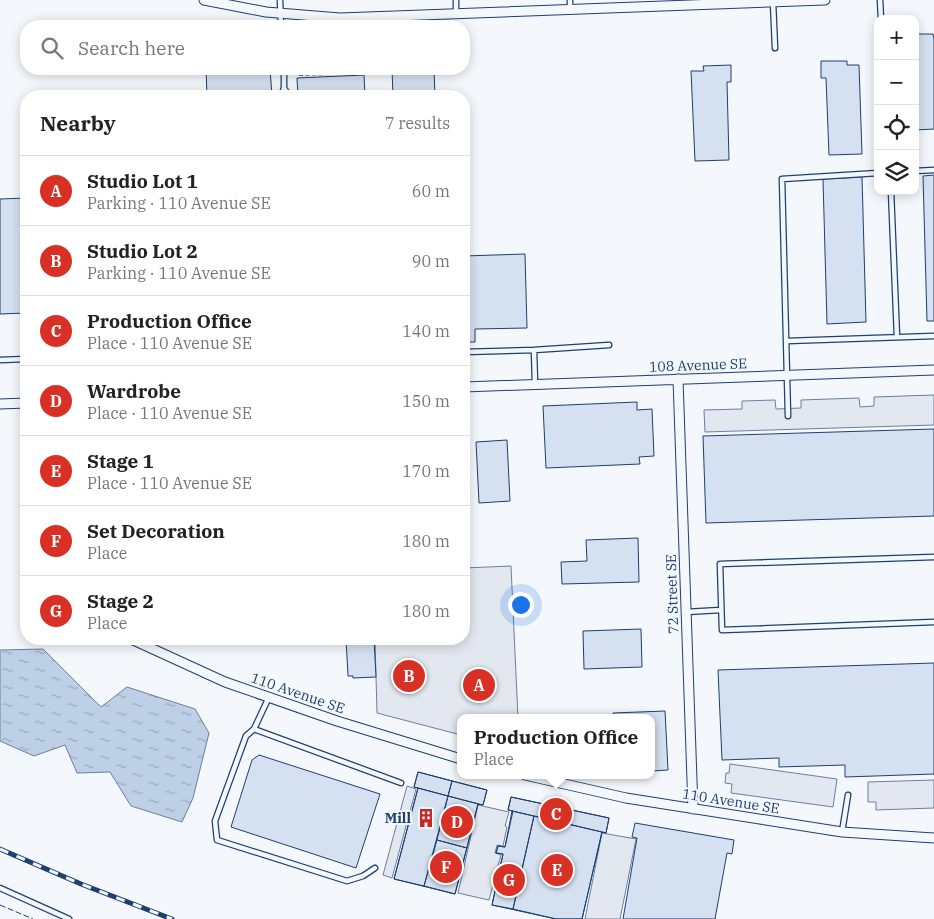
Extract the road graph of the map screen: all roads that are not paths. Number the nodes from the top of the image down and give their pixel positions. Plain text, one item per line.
1 (204, 0) edge
2 (280, 0) edge
3 (456, 0) edge
4 (814, 0) edge
5 (825, 0) edge
6 (880, 0) edge
7 (686, 2) edge
8 (773, 2) junction
9 (570, 5) edge
10 (281, 14) junction
11 (456, 14) junction
12 (881, 15) edge
13 (379, 16) junction
14 (281, 20) edge
15 (379, 20) edge
16 (774, 48) dead end
17 (284, 75) edge
18 (284, 88) edge
19 (934, 170) edge
20 (919, 171) edge
21 (874, 173) edge
22 (891, 195) edge
23 (934, 336) edge
24 (897, 338) junction
25 (787, 341) junction
26 (610, 345) dead end
27 (534, 350) junction
28 (470, 352) edge
29 (20, 359) edge
30 (0, 360) edge
31 (934, 370) edge
32 (787, 375) junction
33 (678, 379) junction
34 (535, 384) junction
35 (470, 387) edge
36 (20, 403) edge
37 (0, 404) edge
38 (788, 416) dead end
39 (934, 557) edge
40 (721, 610) junction
41 (686, 612) junction
42 (934, 622) edge
43 (144, 645) edge
44 (270, 698) junction
45 (254, 729) junction
46 (457, 758) edge
47 (543, 779) edge
48 (401, 783) dead end
49 (848, 795) dead end
50 (693, 809) junction
51 (842, 832) junction
52 (934, 838) edge
53 (376, 868) dead end
54 (0, 888) edge
55 (69, 919) edge

1 - 10 street
2 - 10 lane
3 - 11 lane
4 - 5 street
4 - 8 street
6 - 12 lane
7 - 8 street
7 - 9 street
8 - 16 lane
9 - 11 street
10 - 13 street
10 - 14 lane
11 - 13 street
13 - 15 lane
17 - 18 lane
19 - 20 lane
21 - 25 lane
22 - 24 lane
23 - 24 lane
24 - 25 lane
25 - 32 lane
26 - 27 lane
27 - 28 lane
27 - 34 lane
29 - 30 lane
31 - 32 street, 108 Avenue SE
32 - 33 street, 108 Avenue SE
32 - 38 lane
33 - 34 street, 108 Avenue SE
33 - 41 street, 72 Street SE
34 - 35 street, 108 Avenue SE
36 - 37 street
39 - 40 lane
40 - 41 lane
40 - 42 lane
41 - 50 street, 72 Street SE
43 - 44 street, 110 Avenue SE
44 - 45 lane
44 - 46 street, 110 Avenue SE
45 - 48 lane
45 - 53 lane
47 - 50 street, 110 Avenue SE
49 - 51 lane
50 - 51 street, 110 Avenue SE
51 - 52 street, 110 Avenue SE
54 - 55 lane

